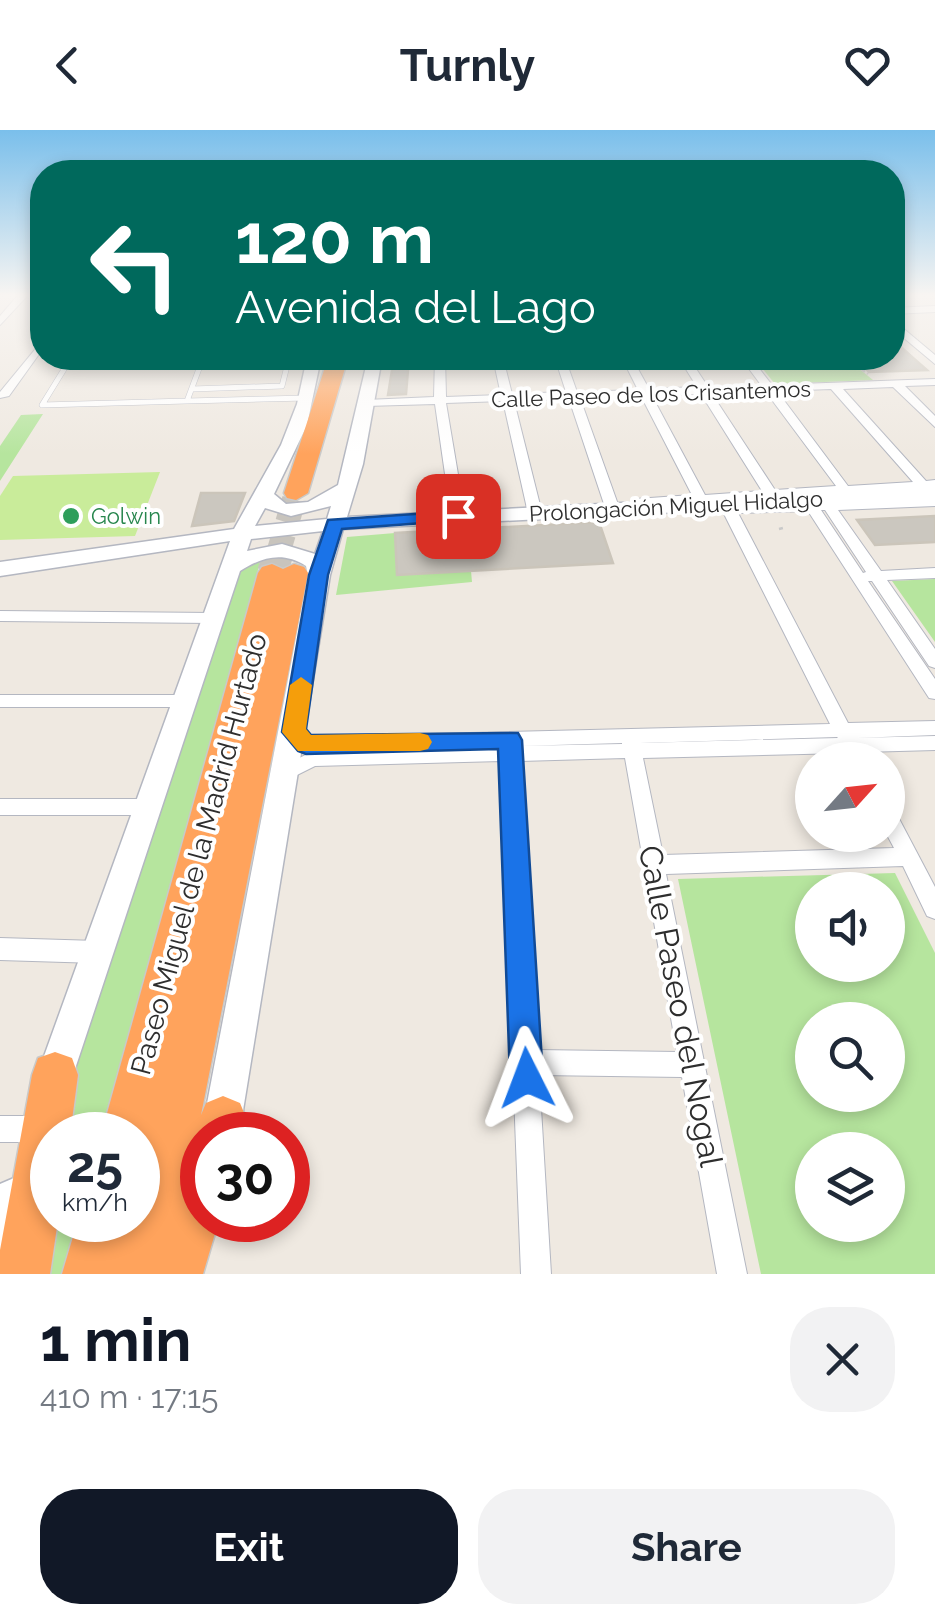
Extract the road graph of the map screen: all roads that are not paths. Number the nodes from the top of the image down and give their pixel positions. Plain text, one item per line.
1 (30, 359) edge
2 (64, 370) edge
3 (199, 370) edge
4 (286, 370) edge
5 (312, 370) edge
6 (335, 370) edge
7 (350, 370) edge
8 (373, 370) edge
9 (440, 370) edge
10 (500, 370) edge
11 (564, 370) edge
12 (634, 370) edge
13 (692, 370) edge
14 (755, 370) edge
15 (935, 382) edge
16 (896, 384) junction
17 (835, 387) junction
18 (192, 389) junction
19 (770, 390) junction
20 (706, 392) junction
21 (3, 394) edge
22 (646, 395) junction
23 (307, 398) junction
24 (573, 398) junction
25 (506, 400) junction
26 (187, 401) junction
27 (440, 401) junction
28 (366, 403) junction
29 (935, 423) edge
30 (931, 487) edge
31 (345, 489) junction
32 (264, 494) junction
33 (770, 495) junction
34 (850, 498) junction
35 (701, 502) junction
36 (935, 502) edge
37 (612, 507) junction
38 (729, 508) junction
39 (822, 509) junction
40 (539, 512) junction
41 (458, 516) junction
42 (334, 524) junction
43 (243, 533) junction
44 (0, 569) edge
45 (228, 570) junction
46 (935, 573) edge
47 (295, 574) junction
48 (876, 576) junction
49 (858, 577) junction
50 (0, 616) edge
51 (212, 618) junction
52 (935, 662) edge
53 (935, 693) edge
54 (0, 701) edge
55 (181, 702) junction
56 (935, 728) edge
57 (294, 732) junction
58 (848, 742) edge
59 (873, 742) edge
60 (935, 742) edge
61 (905, 744) edge
62 (632, 745) junction
63 (795, 746) edge
64 (510, 748) junction
65 (444, 749) junction
66 (285, 774) junction
67 (0, 807) edge
68 (147, 807) junction
69 (905, 851) edge
70 (908, 857) junction
71 (654, 865) junction
72 (935, 909) edge
73 (0, 949) edge
74 (97, 952) junction
75 (526, 1062) junction
76 (692, 1064) junction
77 (54, 1075) junction
78 (43, 1112) edge
79 (133, 1112) edge
80 (224, 1112) edge
81 (0, 1129) edge
82 (30, 1130) edge
83 (30, 1151) edge
84 (0, 1240) edge
85 (98, 1242) edge
86 (186, 1242) edge
87 (199, 1242) edge
88 (23, 1274) edge
89 (89, 1274) edge
90 (142, 1274) edge
91 (176, 1274) edge
92 (192, 1274) edge
93 (536, 1274) edge
94 (732, 1274) edge

1 - 21 street
2 - 26 lane
3 - 18 lane
4 - 18 lane
5 - 23 street
6 - 7 highway
8 - 28 street
9 - 27 street
10 - 25 street
11 - 24 street
12 - 22 street
13 - 20 street
14 - 19 street
15 - 16 street, Calle Paseo de los Crisantemos
16 - 17 street, Calle Paseo de los Crisantemos
16 - 29 street
17 - 19 street, Calle Paseo de los Crisantemos
17 - 30 street
18 - 26 lane
19 - 20 street, Calle Paseo de los Crisantemos
19 - 34 street
20 - 22 street, Calle Paseo de los Crisantemos
20 - 33 street
22 - 24 street, Calle Paseo de los Crisantemos
22 - 35 street
23 - 26 lane
23 - 32 street
24 - 25 street, Calle Paseo de los Crisantemos
24 - 37 street
25 - 27 street, Calle Paseo de los Crisantemos
25 - 40 street
27 - 28 street, Calle Paseo de los Crisantemos
27 - 41 street
28 - 31 street
30 - 34 street, Prolongación Miguel Hidalgo
31 - 32 street
31 - 42 street
32 - 43 street
33 - 34 street
33 - 35 street
34 - 36 street
34 - 38 street, Prolongación Miguel Hidalgo
34 - 39 street
35 - 37 street, Prolongación Miguel Hidalgo
35 - 38 street, Prolongación Miguel Hidalgo
37 - 40 street, Prolongación Miguel Hidalgo
38 - 39 street
38 - 58 street
39 - 48 street
39 - 49 street
40 - 41 street, Prolongación Miguel Hidalgo
41 - 42 street, Prolongación Miguel Hidalgo
42 - 43 street, Prolongación Miguel Hidalgo
42 - 47 street
43 - 44 street, Prolongación Miguel Hidalgo
43 - 45 street
45 - 47 street
45 - 51 street
46 - 48 street
47 - 57 street
47 - 79 highway, Paseo Miguel de la Madrid Hurtado
47 - 90 highway, Paseo Miguel de la Madrid Hurtado
48 - 49 street
48 - 52 street
49 - 53 street
50 - 51 street
51 - 55 street
54 - 55 street
55 - 68 street
56 - 59 street
57 - 65 street
57 - 66 street
60 - 61 street
62 - 63 street
62 - 64 street
62 - 71 street, Calle Paseo del Nogal
64 - 65 street
64 - 75 street
65 - 66 street
66 - 80 street
67 - 68 street
68 - 74 street
69 - 70 street
70 - 71 street
70 - 72 street
71 - 76 street, Calle Paseo del Nogal
73 - 74 street
74 - 77 street
75 - 76 street
75 - 93 street
76 - 94 street, Calle Paseo del Nogal
77 - 78 street
77 - 88 highway
81 - 82 street
83 - 84 street
85 - 89 highway
86 - 91 highway
87 - 92 street

